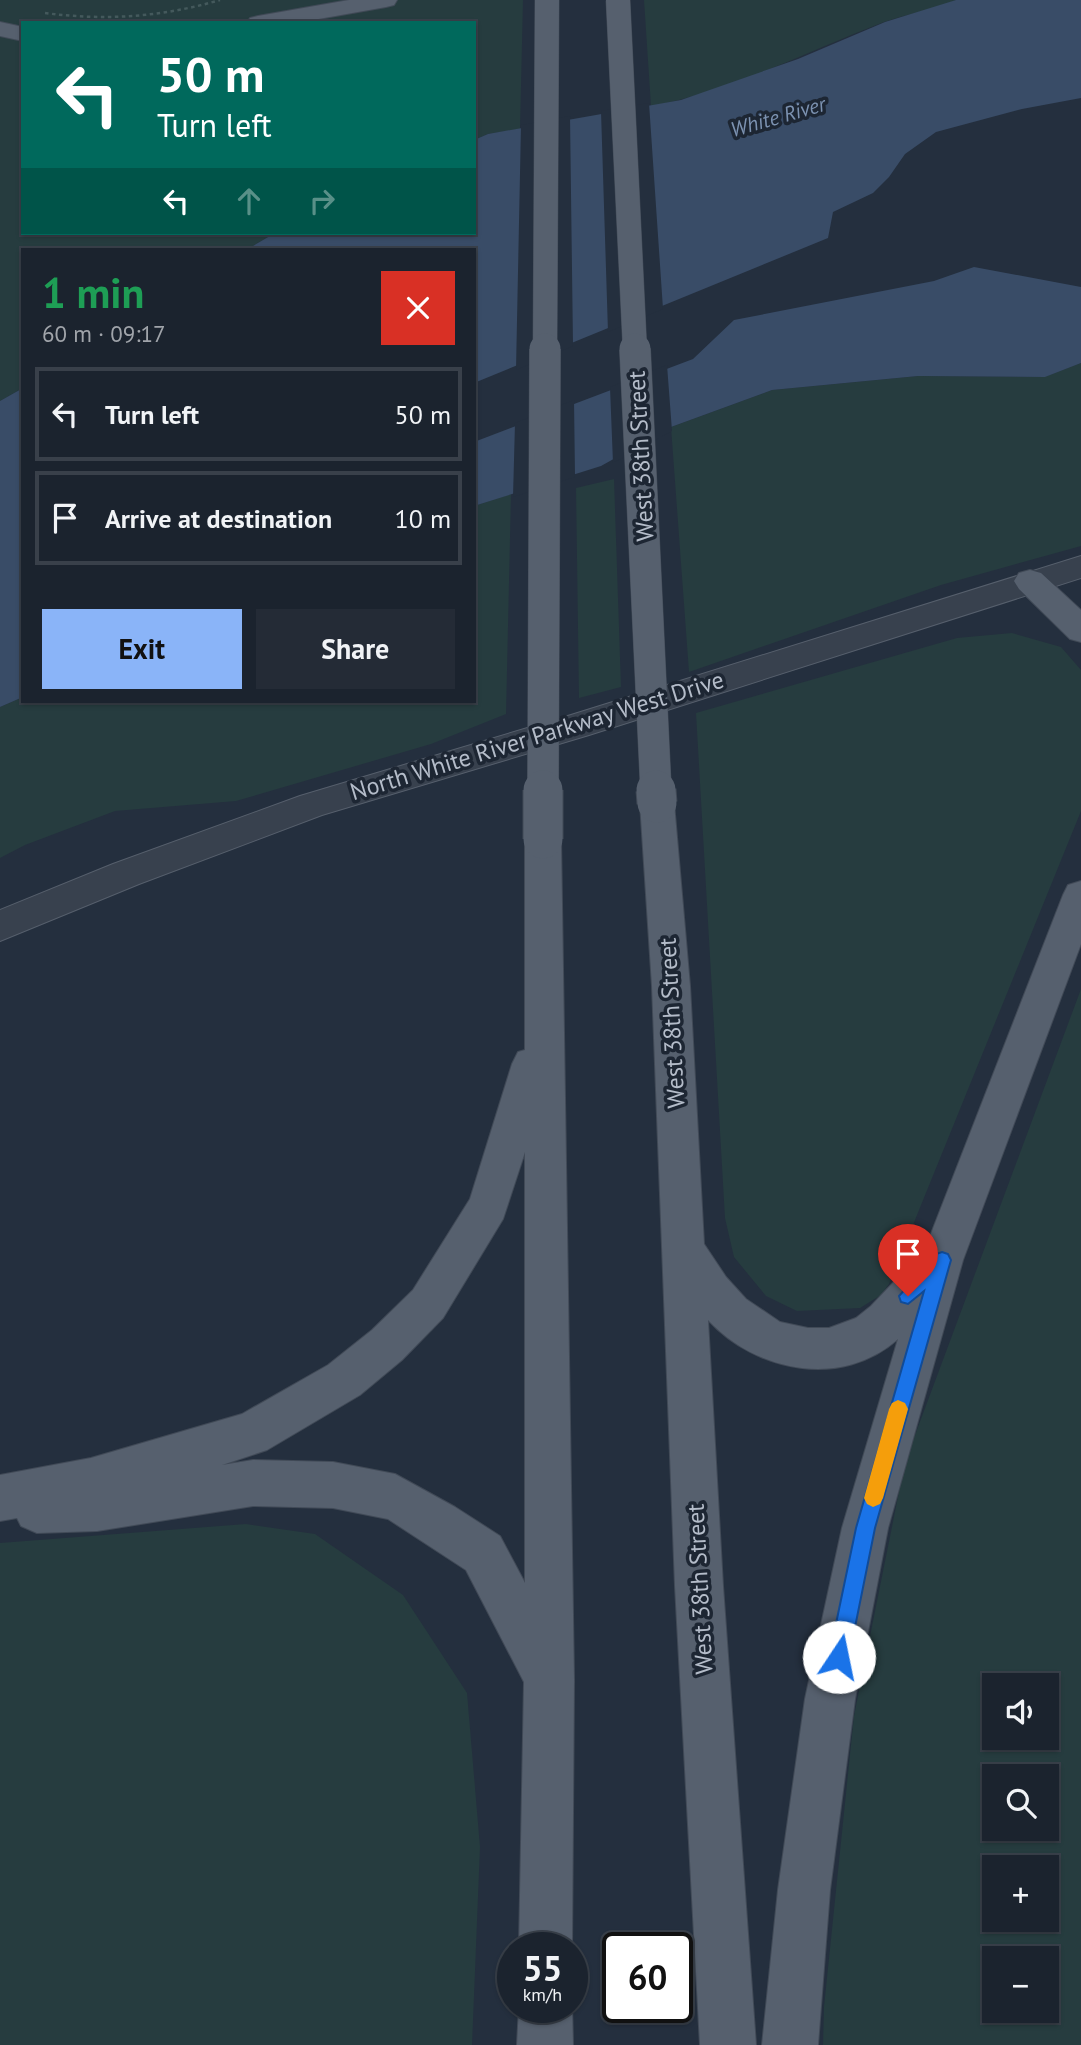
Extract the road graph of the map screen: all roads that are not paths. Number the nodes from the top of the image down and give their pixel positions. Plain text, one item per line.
1 (386, 0) edge
2 (547, 0) edge
3 (618, 0) edge
4 (269, 21) edge
5 (0, 29) edge
6 (21, 34) edge
7 (1081, 566) edge
8 (1030, 581) junction
9 (1081, 631) edge
10 (1081, 895) edge
11 (0, 926) edge
12 (544, 1022) junction
13 (682, 1247) junction
14 (942, 1260) junction
15 (0, 1498) edge
16 (0, 1511) edge
17 (549, 1679) junction
18 (546, 1932) edge
19 (546, 2023) edge
20 (545, 2045) edge
21 (728, 2045) edge
22 (790, 2045) edge

1 - 4 main road
2 - 12 main road, bridge
3 - 13 main road, West 38th Street, bridge
5 - 6 main road
7 - 8 street, North White River Parkway West Drive
8 - 9 main road
8 - 11 street, North White River Parkway West Drive
10 - 14 main road
12 - 15 main road
12 - 17 main road
13 - 14 main road
13 - 21 main road, West 38th Street
14 - 22 main road
16 - 17 main road
17 - 18 main road
19 - 20 main road

